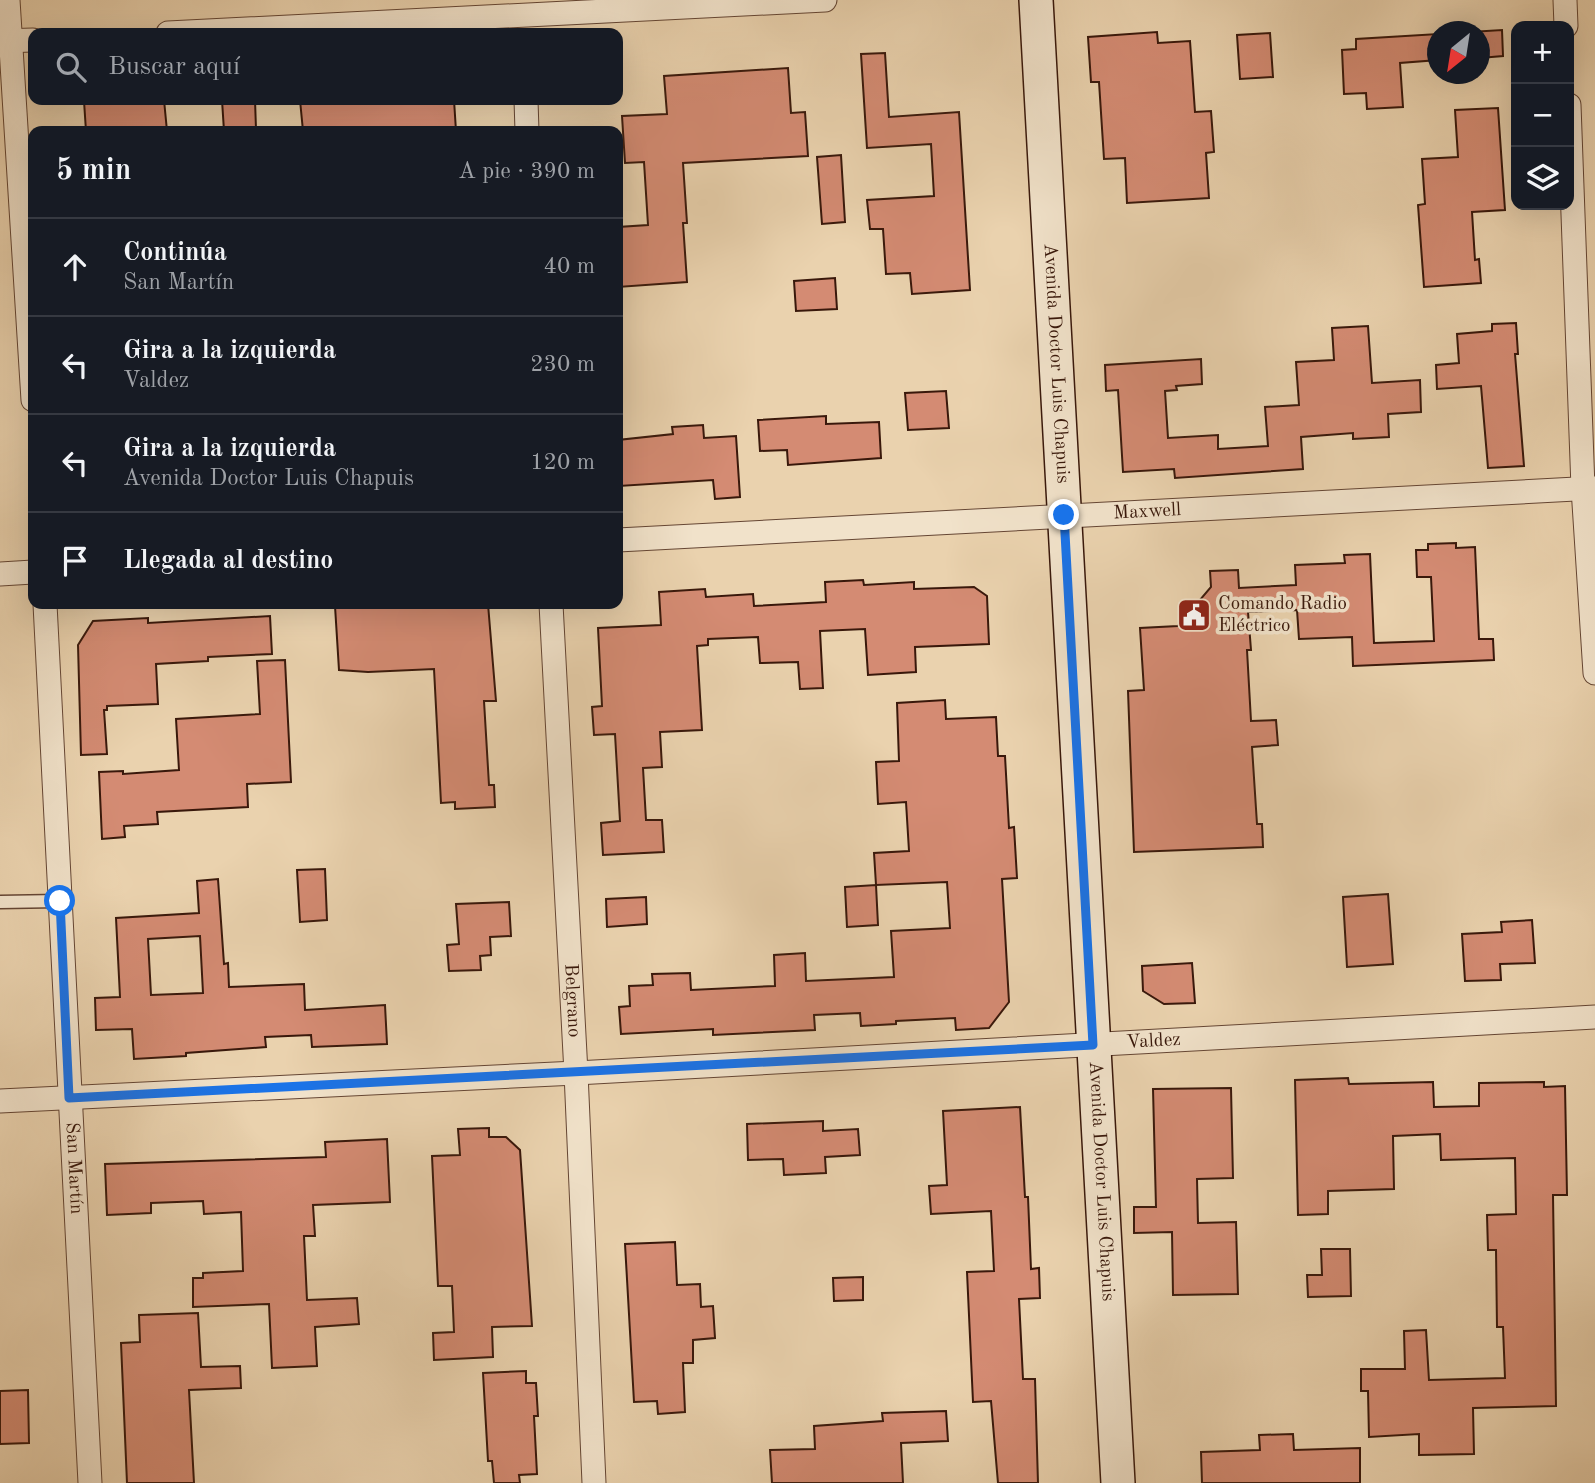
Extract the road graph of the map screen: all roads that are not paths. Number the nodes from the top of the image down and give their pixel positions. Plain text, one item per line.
1 (8, 0) edge
2 (825, 0) edge
3 (1036, 0) edge
4 (1565, 0) edge
5 (522, 16) edge
6 (1566, 21) edge
7 (272, 28) edge
8 (15, 41) edge
9 (526, 105) edge
10 (527, 126) edge
11 (1571, 147) edge
12 (28, 300) edge
13 (1589, 488) edge
14 (1064, 515) junction
15 (623, 540) edge
16 (28, 572) edge
17 (0, 574) edge
18 (45, 609) edge
19 (551, 609) edge
20 (1595, 673) edge
21 (60, 901) junction
22 (0, 902) edge
23 (1595, 1017) edge
24 (1093, 1045) junction
25 (576, 1073) junction
26 (69, 1098) junction
27 (0, 1101) edge
28 (90, 1483) edge
29 (594, 1483) edge
30 (1118, 1483) edge

1 - 8 street
2 - 5 street
3 - 14 main road, Avenida Doctor Luis Chapuis
4 - 6 street
5 - 7 street
8 - 12 street
9 - 10 street
11 - 13 street
13 - 14 street, Maxwell
13 - 20 street
14 - 15 street, Maxwell
14 - 24 main road, Avenida Doctor Luis Chapuis
16 - 17 street
18 - 21 street, San Martín
19 - 25 street, Belgrano
21 - 22 lane
21 - 26 street, San Martín
23 - 24 street, Valdez
24 - 25 street, Valdez
24 - 30 main road, Avenida Doctor Luis Chapuis
25 - 26 street, Valdez
25 - 29 street, Belgrano
26 - 27 street, Valdez
26 - 28 street, San Martín

